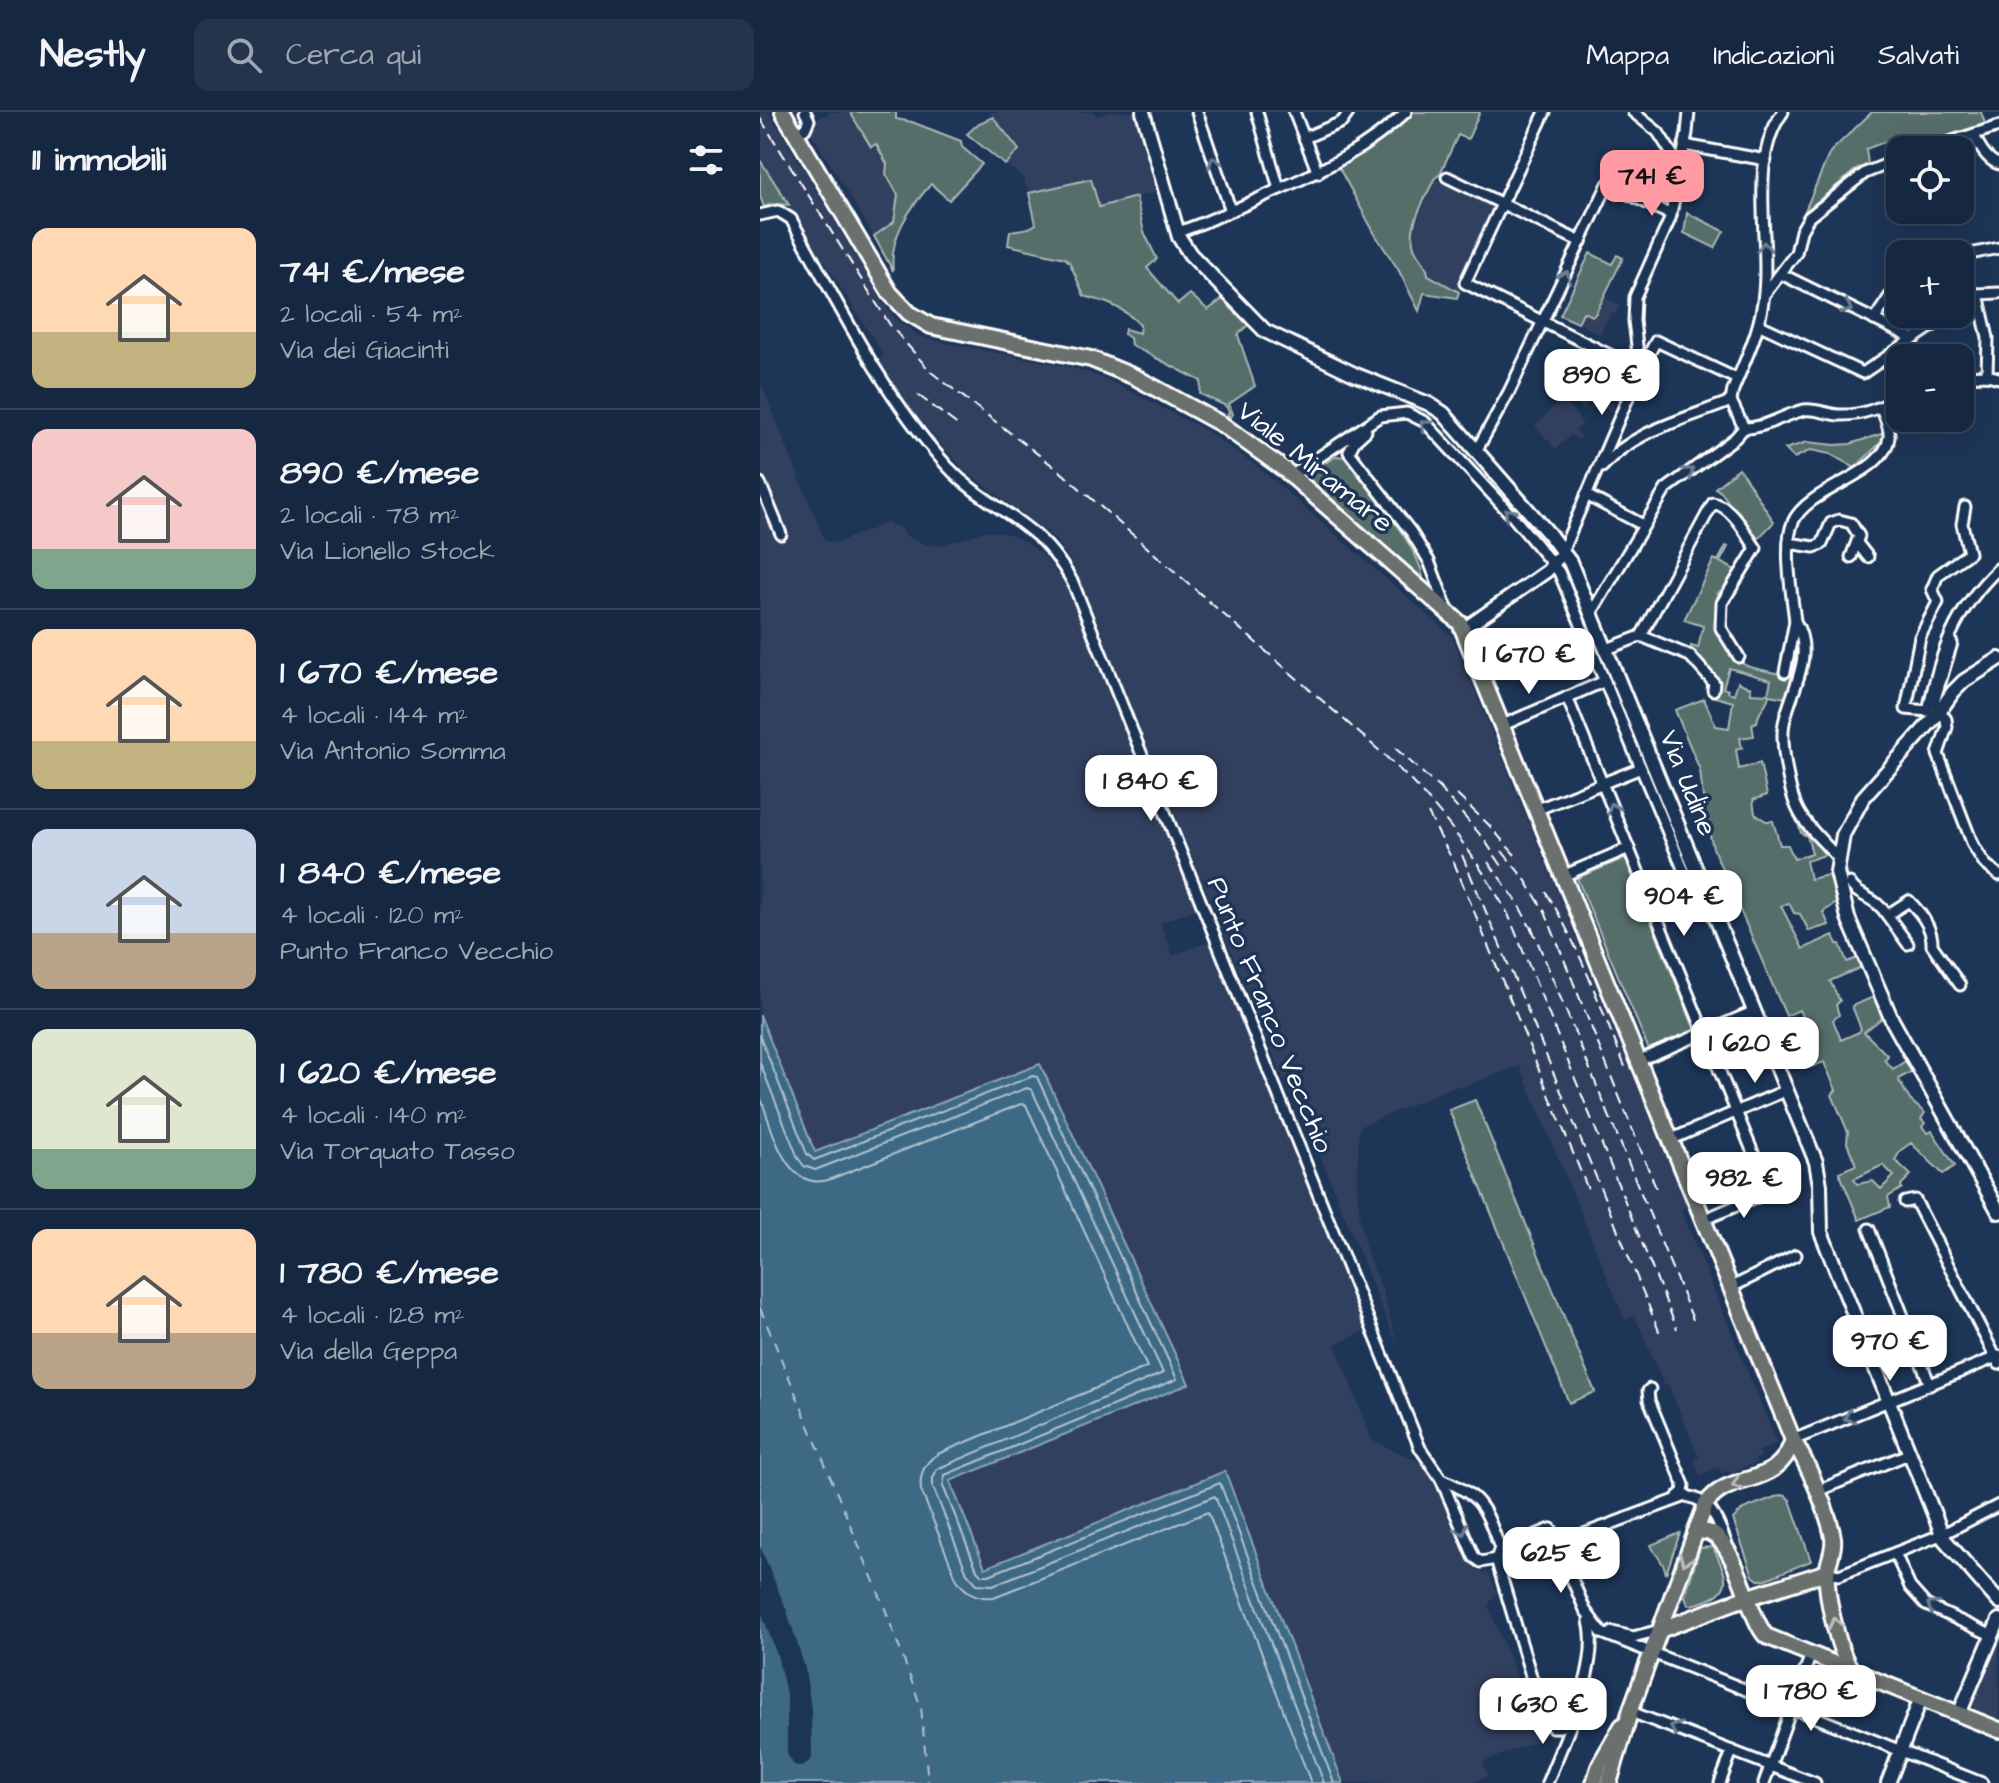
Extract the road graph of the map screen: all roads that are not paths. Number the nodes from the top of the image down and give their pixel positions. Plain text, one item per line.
1 (783, 112) edge
2 (805, 112) edge
3 (1143, 112) edge
4 (1197, 112) edge
5 (1257, 112) edge
6 (1294, 112) edge
7 (1349, 112) edge
8 (1406, 112) edge
9 (1545, 112) edge
10 (1633, 112) edge
11 (1689, 112) edge
12 (1783, 112) edge
13 (1999, 126) edge
14 (796, 134) junction
15 (1974, 135) junction
16 (1971, 136) edge
17 (1304, 138) junction
18 (1684, 145) junction
19 (1766, 160) junction
20 (1999, 164) edge
21 (1679, 165) junction
22 (1886, 165) edge
23 (1318, 173) junction
24 (1447, 177) dead end
25 (1279, 189) junction
26 (1502, 204) junction
27 (1231, 211) junction
28 (760, 215) edge
29 (1671, 215) junction
30 (1178, 232) junction
31 (1581, 242) junction
32 (1999, 248) edge
33 (1974, 253) edge
34 (1781, 274) junction
35 (1999, 293) edge
36 (1978, 294) junction
37 (1764, 295) junction
38 (1974, 297) edge
39 (1886, 302) edge
40 (1874, 320) junction
41 (1543, 321) junction
42 (1760, 325) junction
43 (1930, 328) edge
44 (1914, 339) junction
45 (1640, 370) junction
46 (1974, 375) edge
47 (1987, 375) junction
48 (1999, 378) edge
49 (1737, 379) junction
50 (1731, 401) junction
51 (1886, 405) edge
52 (1881, 407) junction
53 (1376, 419) junction
54 (1744, 428) junction
55 (1471, 453) junction
56 (1291, 476) junction
57 (1595, 476) junction
58 (760, 483) edge
59 (1586, 495) junction
60 (1965, 507) dead end
61 (1643, 525) junction
62 (781, 534) dead end
63 (1789, 543) junction
64 (1857, 543) junction
65 (1565, 545) dead end
66 (1851, 557) dead end
67 (1868, 557) dead end
68 (1556, 561) junction
69 (1999, 568) edge
70 (1448, 611) junction
71 (1592, 612) junction
72 (1795, 621) junction
73 (1464, 629) junction
74 (1641, 636) junction
75 (1607, 649) junction
76 (1739, 657) dead end
77 (1999, 659) edge
78 (1785, 672) dead end
79 (1605, 681) junction
80 (1713, 690) dead end
81 (1567, 697) junction
82 (1933, 714) junction
83 (1503, 725) junction
84 (1641, 768) junction
85 (1602, 783) junction
86 (1538, 809) junction
87 (1629, 848) junction
88 (1840, 866) junction
89 (1565, 875) junction
90 (1999, 875) edge
91 (1702, 881) junction
92 (1850, 883) tunnel mouth
93 (1887, 915) junction
94 (1908, 944) dead end
95 (1960, 985) dead end
96 (1755, 1011) junction
97 (1704, 1033) junction
98 (1640, 1060) junction
99 (1787, 1090) junction
100 (1736, 1111) junction
101 (1672, 1139) junction
102 (1905, 1202) dead end
103 (1999, 1212) edge
104 (1705, 1219) junction
105 (1869, 1229) dead end
106 (1796, 1255) dead end
107 (1732, 1287) junction
108 (1998, 1359) edge
109 (1930, 1385) junction
110 (1650, 1389) dead end
111 (1890, 1401) junction
112 (1793, 1440) junction
113 (1911, 1453) junction
114 (1441, 1479) junction
115 (1817, 1491) junction
116 (1678, 1496) junction
117 (1706, 1504) junction
118 (1999, 1505) edge
119 (1551, 1529) junction
120 (1695, 1533) junction
121 (1943, 1534) junction
122 (1531, 1537) dead end
123 (1573, 1538) junction
124 (1513, 1544) dead end
125 (1500, 1548) junction
126 (1729, 1551) junction
127 (1895, 1553) junction
128 (1563, 1557) junction
129 (1496, 1559) junction
130 (1827, 1572) junction
131 (1675, 1587) junction
132 (1747, 1598) junction
133 (1999, 1602) edge
134 (1585, 1610) junction
135 (1697, 1615) junction
136 (1999, 1620) edge
137 (1660, 1630) junction
138 (1991, 1635) junction
139 (1652, 1653) junction
140 (1811, 1654) junction
141 (1853, 1671) junction
142 (1921, 1698) junction
143 (1792, 1708) junction
144 (1631, 1710) junction
145 (1959, 1714) junction
146 (1570, 1720) junction
147 (1999, 1730) edge
148 (1619, 1731) junction
149 (1732, 1751) junction
150 (1901, 1751) junction
151 (1770, 1766) junction
152 (1547, 1783) edge
153 (1594, 1783) edge
154 (1601, 1783) edge
155 (1609, 1783) edge
156 (1720, 1783) edge
157 (1764, 1783) edge
158 (1815, 1783) edge
159 (1888, 1783) edge
160 (1982, 1783) edge

1 - 14 main road, Viale Miramare
2 - 14 street
3 - 30 main road, Via Udine
27 -> 4 street
5 - 25 street
6 - 17 street
7 - 17 street
8 - 23 street
9 - 26 street
10 - 21 street
11 - 18 street
12 - 19 street
13 - 15 street
14 - 56 main road, Viale Miramare
15 - 16 street
15 - 20 street
17 - 23 street
18 - 19 street
18 - 21 street
37 -> 19 street
21 - 29 street
22 - 34 street
23 - 25 street
24 - 26 street
25 - 27 street
26 - 31 street
26 - 41 street
27 - 30 street
28 - 114 street, Punto Franco Vecchio
29 - 31 street
29 - 45 street
30 - 55 main road, Via Udine
41 -> 31 street
32 - 33 street
34 - 37 street
34 -> 40 street
35 - 36 street
36 - 38 street
36 - 47 street
37 - 42 street
39 - 40 street
40 - 44 street
41 - 45 street
41 - 55 street
42 - 44 street
42 - 49 street
43 - 44 street
45 - 49 street
45 - 57 street
46 - 47 street
47 - 48 street
49 - 50 street
50 - 54 street
50 - 57 street
51 - 52 street
52 - 54 street
52 - 63 street
55 -> 53 street
53 - 56 street
53 - 70 street, Viale Miramare
61 -> 54 street
68 -> 55 street
55 - 71 main road, Via Udine
56 - 70 main road, Viale Miramare
57 - 59 street
58 - 62 street
59 - 61 street
59 - 65 street
60 - 82 street
61 - 71 street
63 - 64 street
63 - 72 street
64 - 66 street
64 - 67 street
68 - 73 street
68 - 79 street
69 - 82 street
70 - 73 main road, Viale Miramare
71 - 75 main road, Via Udine
72 - 78 street
72 - 88 street
73 - 83 main road, Viale Miramare
74 - 75 street
74 - 76 street
74 - 80 street
75 - 91 main road, Via Udine
77 - 82 main road
79 - 81 street
79 - 84 street
81 - 83 street
81 - 85 street
82 - 88 main road
82 - 90 street
83 - 86 main road, Viale Miramare
84 - 85 street
84 - 91 street
85 - 86 street
87 -> 85 street
86 - 89 main road, Viale Miramare
87 - 89 street
87 - 97 street
88 - 103 main road
89 - 98 main road, Viale Miramare
91 - 96 main road, Via Udine
92 - 93 street
93 - 94 street
93 - 95 street
96 - 97 street
96 - 99 main road, Via Udine
97 - 98 street
97 - 100 street
98 - 101 main road, Viale Miramare
99 - 100 street
99 - 111 main road, Via Udine
100 - 101 street
100 - 104 street
101 - 104 main road, Viale Miramare
102 - 108 street
104 - 107 main road, Viale Miramare
105 - 109 street
106 - 107 street
107 - 112 main road, Viale Miramare
108 - 109 street
109 - 111 street
110 - 116 street
111 -> 112 street
111 - 113 main road, Via Udine
112 - 115 main road, Viale Miramare
112 -> 117 main road
113 - 115 street
113 - 121 main road, Via Udine
114 - 125 street
114 -> 129 street, Punto Franco Vecchio
115 - 130 main road, Viale Miramare
116 - 117 street
116 - 123 street
117 - 120 main road
117 - 126 street
118 - 121 street
119 - 122 street
119 - 123 street
119 - 128 street
120 - 126 main road
120 -> 131 main road
121 - 127 street
121 - 133 main road, Via Udine
123 - 128 street
124 - 125 street
125 - 129 street
126 - 132 main road
127 - 130 street
138 -> 127 street
128 - 134 street
129 - 146 street
130 - 132 main road
141 -> 130 main road, Viale Miramare
131 - 135 main road
131 - 137 main road
132 - 135 main road
132 - 140 main road
134 - 137 street
134 - 139 street
134 - 146 street
135 - 137 main road
136 - 138 main road
137 - 139 main road
138 - 145 main road
139 - 143 street
139 - 144 main road
140 - 141 main road
140 - 143 street
141 - 142 main road
142 - 145 main road
142 - 150 main road
143 - 150 street
143 - 151 street
144 - 148 main road
149 -> 144 street
144 - 155 main road
145 - 147 main road
146 - 152 street
148 - 153 main road
148 - 154 main road
149 - 151 street
149 - 156 street
150 - 159 main road
150 - 160 street
151 - 157 street
151 - 158 street

